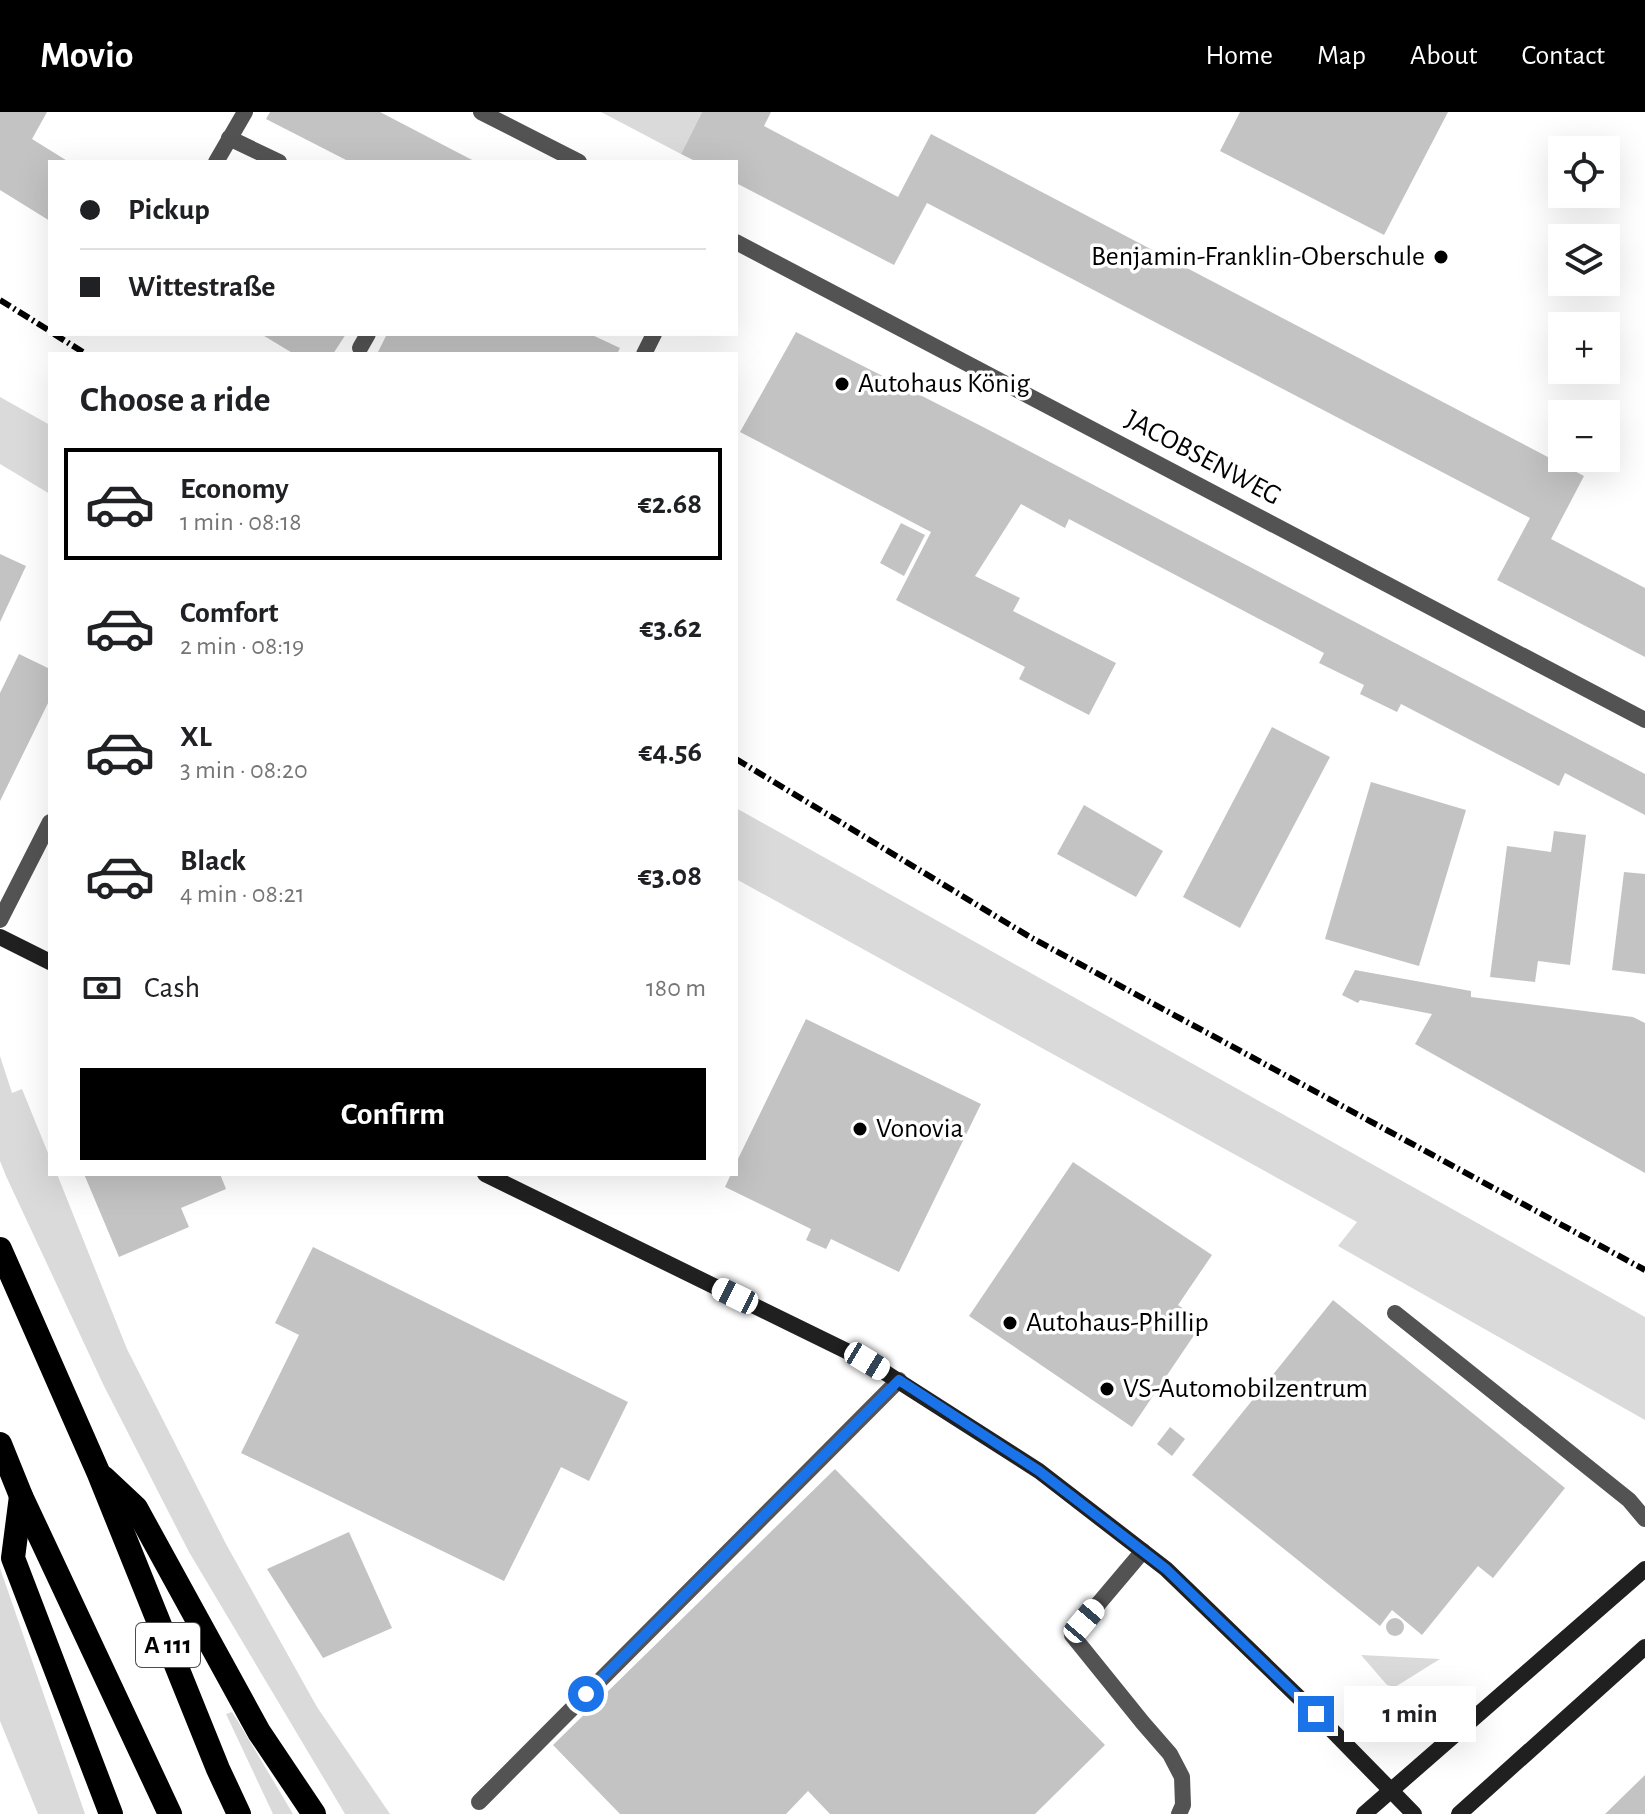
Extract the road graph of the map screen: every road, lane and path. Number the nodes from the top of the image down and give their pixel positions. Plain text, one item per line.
1 (245, 112) edge
2 (481, 112) edge
3 (229, 138) junction
4 (217, 160) edge
5 (275, 160) edge
6 (575, 160) edge
7 (738, 243) edge
8 (1645, 720) edge
9 (48, 826) edge
10 (0, 920) edge
11 (0, 937) edge
12 (48, 961) edge
13 (489, 1176) edge
14 (0, 1249) edge
15 (1395, 1313) dead end
16 (899, 1380) junction
17 (0, 1444) edge
18 (99, 1474) junction
19 (21, 1496) junction
20 (1645, 1519) edge
21 (1143, 1551) junction
22 (1645, 1569) edge
23 (1645, 1647) edge
24 (1391, 1790) junction
25 (479, 1802) dead end
26 (111, 1814) edge
27 (170, 1814) edge
28 (239, 1814) edge
29 (314, 1814) edge
30 (1179, 1814) edge
31 (1364, 1814) edge
32 (1414, 1814) edge
33 (1459, 1814) edge

1 - 3 street
2 - 6 street
3 - 4 street
3 - 5 street
7 - 8 street, JACOBSENWEG
9 - 10 street
11 - 12 main road
13 - 16 main road
14 - 18 highway, A 111
15 - 20 street
16 - 21 main road
16 - 25 street
17 - 19 highway, A 111
18 - 28 highway, A 111
18 - 29 highway
19 - 26 highway
19 - 27 highway, A 111
21 - 24 main road
21 - 30 street
22 - 24 main road
23 - 33 main road
24 - 31 main road
24 - 32 main road

